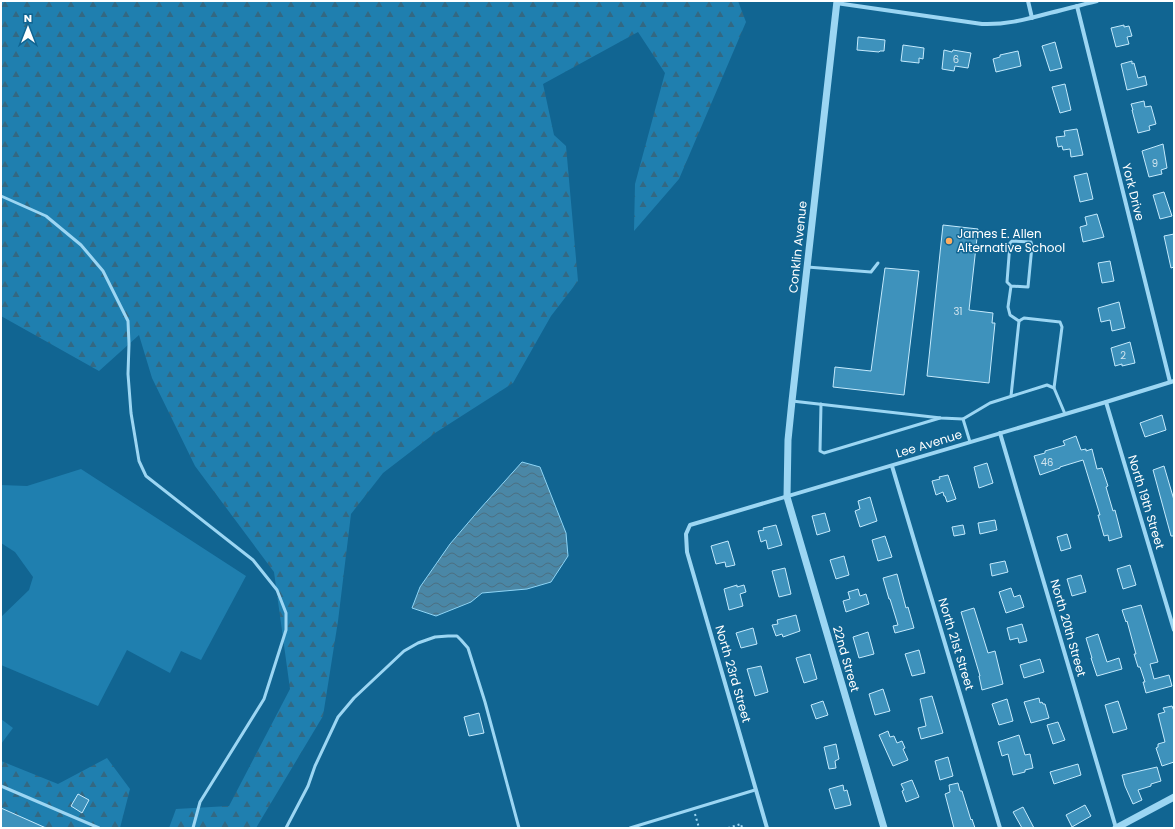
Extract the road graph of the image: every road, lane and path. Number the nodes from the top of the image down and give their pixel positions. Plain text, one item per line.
1 (1028, 1) edge
2 (1097, 1) edge
3 (836, 2) edge
4 (1077, 6) junction
5 (1032, 18) junction
6 (1, 196) edge
7 (878, 262) dead end
8 (807, 267) junction
9 (1011, 286) junction
10 (1019, 321) junction
11 (1172, 382) edge
12 (1054, 388) junction
13 (1011, 396) junction
14 (792, 401) junction
15 (1106, 402) junction
16 (821, 404) junction
17 (1065, 414) junction
18 (941, 418) junction
19 (963, 419) junction
20 (1000, 433) junction
21 (970, 442) junction
22 (892, 466) junction
23 (787, 497) junction
24 (690, 525) joint
25 (1174, 630) edge
26 (1, 786) edge
27 (756, 790) junction
28 (1174, 798) edge
29 (693, 809) junction
30 (99, 828) edge
31 (193, 828) edge
32 (286, 828) edge
33 (519, 828) edge
34 (630, 828) edge
35 (699, 828) edge
36 (728, 828) edge
37 (742, 828) edge
38 (767, 828) edge
39 (884, 828) edge
40 (1000, 828) edge
41 (1116, 828) edge

1 - 5 street
2 - 4 street
3 - 5 street
3 - 8 street, Conklin Avenue
4 - 5 street
4 - 11 street, York Drive
6 - 31 lane
7 - 8 lane
8 - 14 street, Conklin Avenue
9 - 9 lane
9 - 10 lane
10 - 12 lane
10 - 13 lane
11 - 15 street, Lee Avenue
12 - 13 lane
12 - 17 lane
13 - 19 lane
14 - 16 lane
14 - 23 street, Conklin Avenue
15 - 17 street, Lee Avenue
15 - 25 street, North 19th Street
16 - 18 lane
16 - 18 lane
17 - 20 street, Lee Avenue
18 - 19 lane
19 - 21 lane
20 - 21 street, Lee Avenue
20 - 41 street, North 20th Street
21 - 22 street, Lee Avenue
22 - 23 street, Lee Avenue
22 - 40 street, North 21st Street
23 - 24 street, Lee Avenue
23 - 39 street, 22nd Street
24 - 27 street, North 23rd Street
26 - 30 lane
27 - 29 lane
27 - 38 street, North 23rd Street
28 - 41 street
29 - 34 lane
29 - 35 path
32 - 33 lane
36 - 37 path

